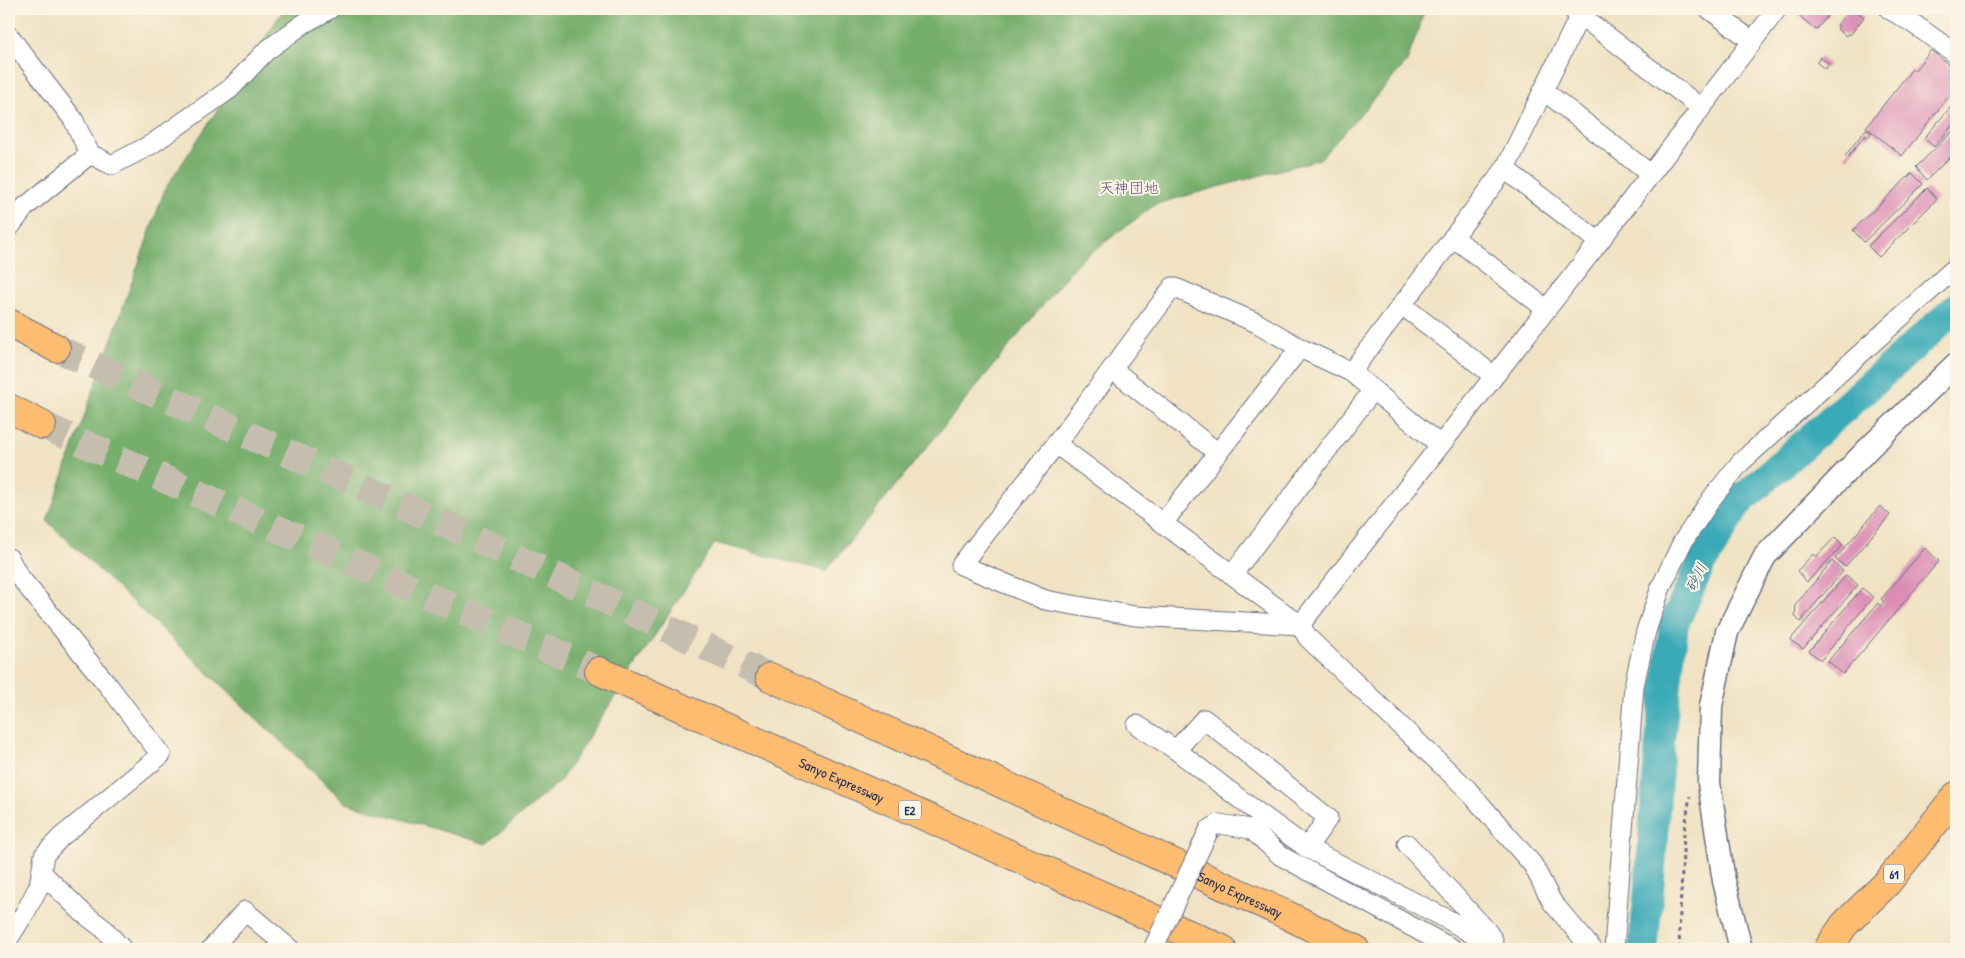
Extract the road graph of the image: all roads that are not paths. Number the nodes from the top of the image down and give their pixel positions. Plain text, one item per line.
1 (330, 9) edge
2 (1709, 9) edge
3 (1777, 9) edge
4 (1889, 9) edge
5 (1578, 11) edge
6 (9, 36) edge
7 (1752, 41) junction
8 (1956, 54) edge
9 (1543, 90) junction
10 (1700, 108) junction
11 (90, 154) junction
12 (1505, 169) junction
13 (1650, 174) junction
14 (9, 228) edge
15 (1453, 237) junction
16 (1599, 242) junction
17 (1956, 267) edge
18 (1402, 305) junction
19 (1546, 309) junction
20 (9, 323) edge
21 (56, 348) tunnel mouth
22 (1300, 348) junction
23 (1956, 364) edge
24 (1112, 369) junction
25 (1351, 372) junction
26 (1494, 376) junction
27 (1373, 390) junction
28 (9, 408) edge
29 (42, 425) tunnel mouth
30 (1056, 444) junction
31 (1440, 446) junction
32 (1218, 453) junction
33 (1162, 523) junction
34 (9, 558) edge
35 (1232, 575) junction
36 (1300, 625) junction
37 (599, 671) tunnel mouth
38 (770, 677) tunnel mouth
39 (1137, 725) dead end
40 (1176, 750) junction
41 (1956, 796) edge
42 (1407, 844) dead end
43 (1307, 848) junction
44 (41, 872) junction
45 (9, 938) edge
46 (122, 949) edge
47 (211, 949) edge
48 (290, 949) edge
49 (1152, 949) edge
50 (1222, 949) edge
51 (1355, 949) edge
52 (1454, 949) edge
53 (1497, 949) edge
54 (1592, 949) edge
55 (1614, 949) edge
56 (1741, 949) edge
57 (1828, 949) edge

1 - 11 street
2 - 7 street
3 - 7 street
4 - 8 street
5 - 9 street
5 - 10 street
6 - 11 street
7 - 10 street
9 - 12 street
9 - 13 street
10 - 13 street
11 - 14 street
12 - 15 street
12 - 16 street
13 - 16 street
15 - 18 street
15 - 19 street
16 - 19 street
17 - 55 street
18 - 25 street
18 - 26 street
19 - 26 street
20 - 21 main road
22 - 24 street
22 - 25 street
22 - 32 street
23 - 56 street
24 - 30 street
24 - 32 street
25 - 27 street
26 - 31 street
27 - 31 street
27 - 35 street
28 - 29 main road
30 - 33 street
30 - 36 street
31 - 36 street
32 - 33 street
33 - 35 street
34 - 44 street
35 - 36 street
36 - 54 street
37 - 50 main road, Sanyo Expressway / E2
38 - 51 main road, Sanyo Expressway
39 - 40 street
40 - 43 street
40 - 43 street
41 - 57 main road, 61
42 - 53 street
43 - 53 street
44 - 45 street
44 - 46 street
47 - 48 street
49 - 52 street, bridge

